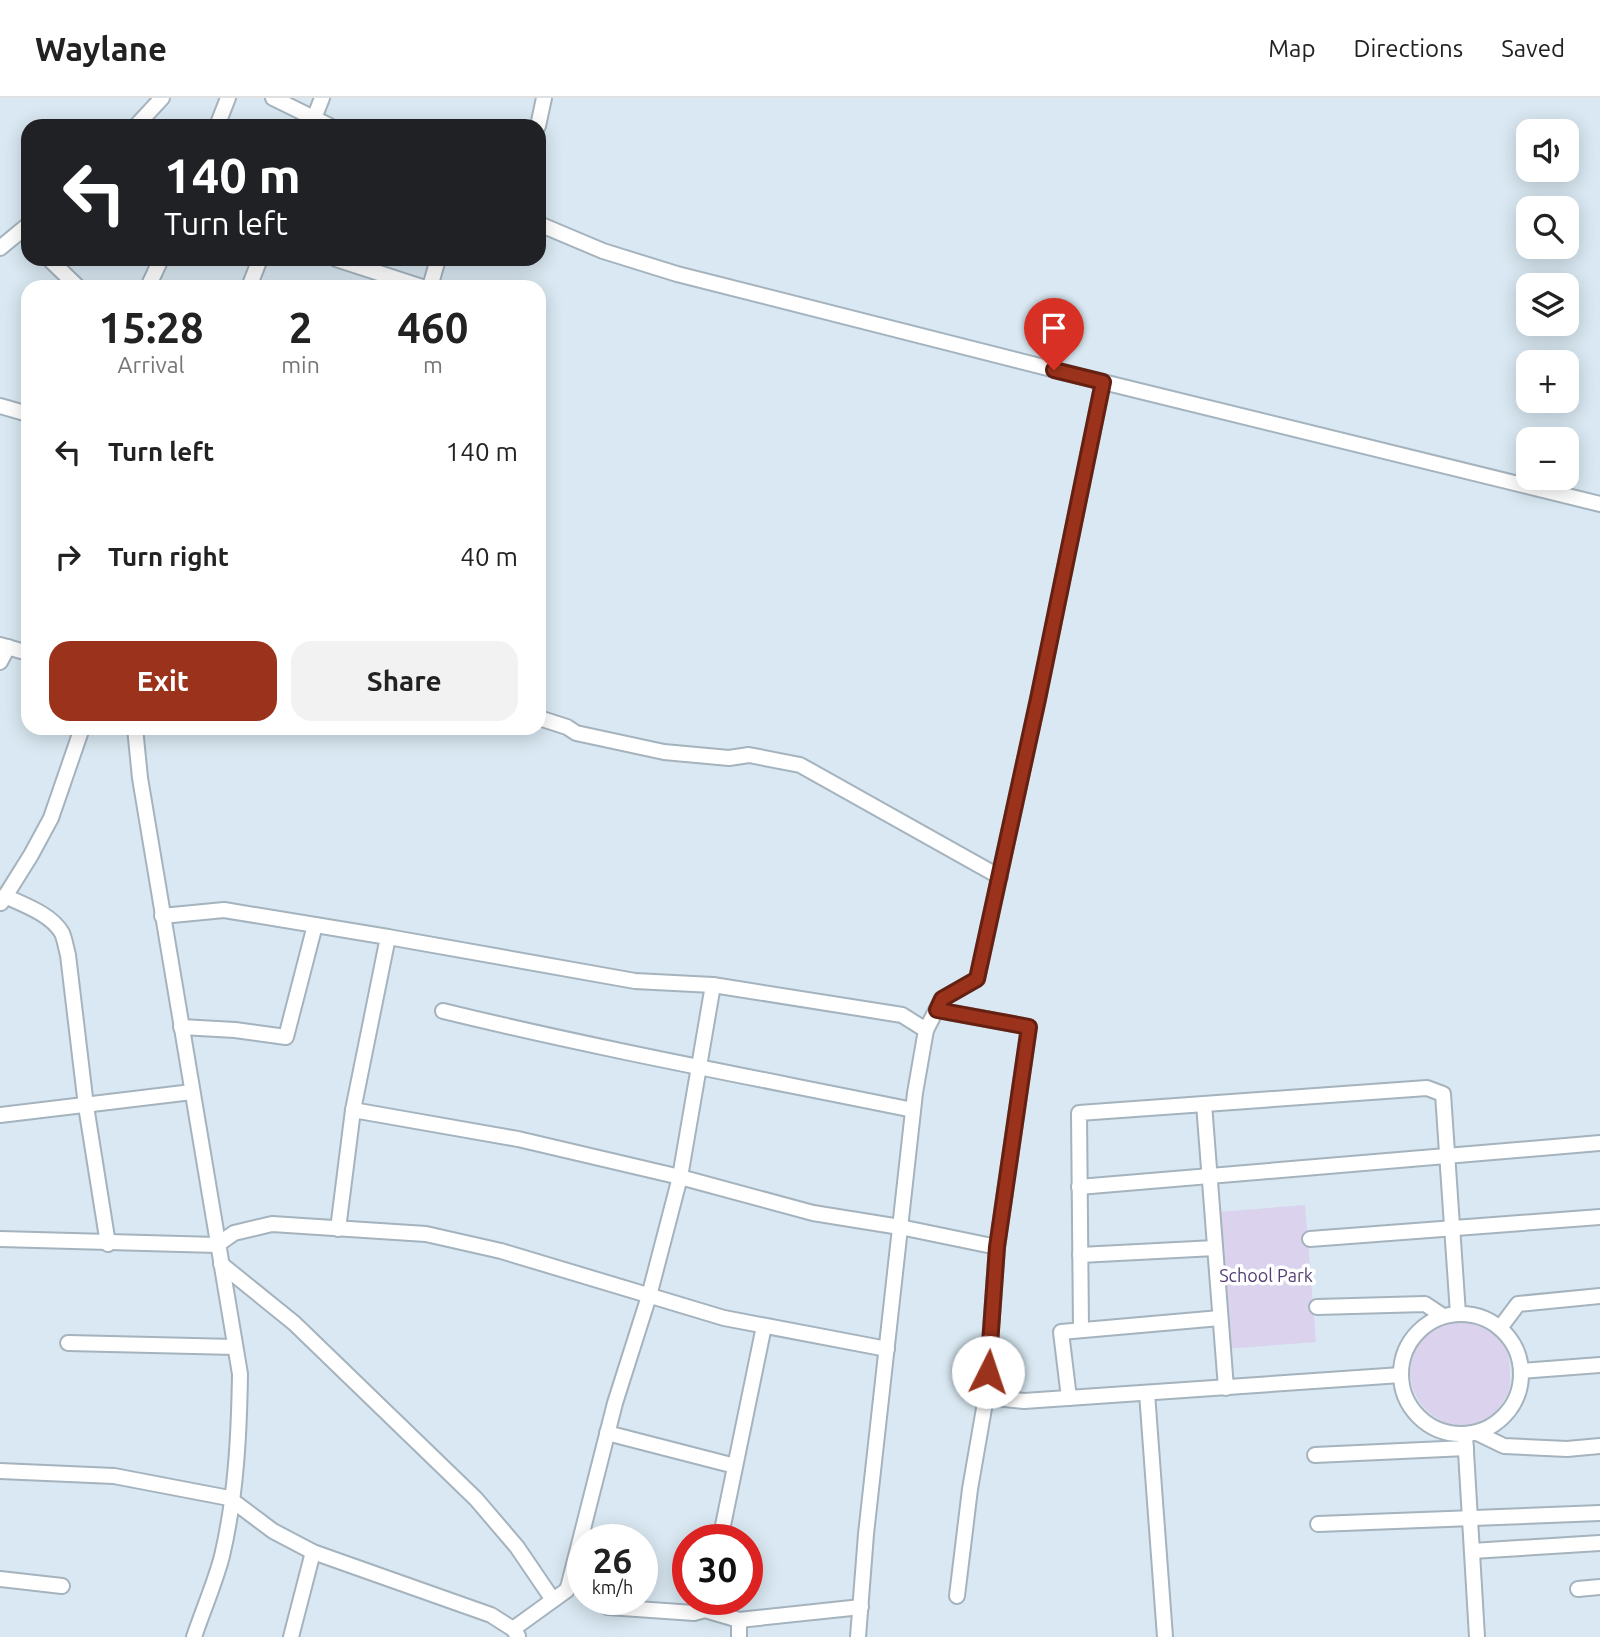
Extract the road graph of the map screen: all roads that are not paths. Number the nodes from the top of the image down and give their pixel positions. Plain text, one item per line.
1 (162, 98) edge
2 (228, 98) edge
3 (273, 98) edge
4 (322, 98) edge
5 (544, 98) edge
6 (142, 119) edge
7 (220, 119) edge
8 (308, 119) edge
9 (314, 119) edge
10 (540, 119) edge
11 (546, 227) edge
12 (21, 234) edge
13 (0, 248) edge
14 (56, 266) edge
15 (358, 266) edge
16 (71, 280) edge
17 (400, 280) edge
18 (1103, 382) junction
19 (0, 406) edge
20 (21, 412) edge
21 (1600, 504) edge
22 (4, 646) edge
23 (21, 651) edge
24 (0, 662) edge
25 (546, 720) edge
26 (80, 735) edge
27 (136, 735) edge
28 (1000, 877) junction
29 (3, 900) edge
30 (162, 916) junction
31 (315, 925) junction
32 (388, 937) junction
33 (713, 985) junction
34 (937, 1010) junction
35 (443, 1011) dead end
36 (181, 1027) junction
37 (926, 1030) junction
38 (699, 1069) junction
39 (192, 1092) junction
40 (1204, 1104) junction
41 (86, 1106) junction
42 (353, 1110) junction
43 (913, 1110) junction
44 (0, 1115) edge
45 (1600, 1143) edge
46 (1446, 1156) junction
47 (680, 1177) junction
48 (1210, 1177) junction
49 (1079, 1187) junction
50 (1600, 1217) edge
51 (901, 1227) junction
52 (338, 1229) junction
53 (1452, 1229) junction
54 (0, 1239) edge
55 (1310, 1239) dead end
56 (108, 1244) junction
57 (217, 1245) junction
58 (997, 1247) junction
59 (1215, 1248) junction
60 (1080, 1255) junction
61 (221, 1264) junction
62 (649, 1296) junction
63 (1600, 1296) edge
64 (1317, 1307) dead end
65 (1451, 1315) junction
66 (1220, 1318) junction
67 (764, 1326) junction
68 (1500, 1328) junction
69 (1081, 1329) junction
70 (68, 1343) dead end
71 (235, 1347) junction
72 (887, 1349) junction
73 (1600, 1364) edge
74 (1521, 1371) junction
75 (1401, 1376) junction
76 (1226, 1388) junction
77 (1147, 1393) junction
78 (986, 1397) junction
79 (1069, 1398) junction
80 (607, 1433) junction
81 (1469, 1438) junction
82 (1600, 1446) edge
83 (1315, 1455) dead end
84 (735, 1466) junction
85 (0, 1471) edge
86 (232, 1500) junction
87 (1600, 1513) edge
88 (1470, 1517) junction
89 (584, 1524) edge
90 (723, 1524) edge
91 (1318, 1524) dead end
92 (1600, 1543) edge
93 (1472, 1550) junction
94 (313, 1552) junction
95 (0, 1578) edge
96 (62, 1586) dead end
97 (1600, 1587) edge
98 (1578, 1589) dead end
99 (567, 1590) edge
100 (957, 1596) dead end
101 (553, 1600) junction
102 (860, 1607) junction
103 (728, 1615) edge
104 (739, 1620) junction
105 (516, 1633) edge
106 (194, 1637) edge
107 (291, 1637) edge
108 (739, 1637) edge
109 (858, 1637) edge
110 (1165, 1637) edge
111 (1477, 1637) edge

1 - 6 street
2 - 7 street
3 - 8 street
4 - 9 street
5 - 10 street
11 - 18 street
12 - 13 street
14 - 16 street
15 - 17 street
18 - 21 street
18 - 28 street
19 - 20 street
22 - 23 street
22 - 24 street
25 - 28 street
26 - 29 street
27 - 30 street
28 - 34 street
29 - 41 street
30 - 31 street
30 - 36 street
31 - 32 street
31 - 36 street
32 - 33 street
32 - 42 street
33 - 37 street
33 - 38 street
34 - 37 street
34 - 58 street
35 - 38 street
36 - 39 street
37 - 43 street
38 - 43 street
38 - 47 street
39 - 41 street
39 - 57 street
40 - 46 street
40 - 48 street
40 - 49 street
41 - 44 street
41 - 56 street
42 - 47 street
42 - 52 street
43 - 51 street
45 - 46 street
46 - 48 street
46 - 53 street
47 - 51 street
47 - 62 street
48 - 49 street
48 - 59 street
49 - 60 street
50 - 53 street
51 - 58 street
51 - 72 street
52 - 57 street
52 - 62 street
53 - 55 street
53 - 65 street
54 - 56 street
56 - 57 street
57 - 61 street
58 - 78 street
59 - 60 street
59 - 66 street
60 - 69 street
61 - 71 street
61 - 101 street
62 - 67 street
62 - 80 street
63 - 68 street
64 - 65 street
65 - 68 street
65 - 75 street
66 - 69 street
66 - 76 street
67 - 72 street
67 - 84 street
68 - 74 street
69 - 79 street
70 - 71 street
71 - 86 street
72 - 102 street
73 - 74 street
74 - 81 street
75 - 76 street
75 - 81 street
76 - 77 street
77 - 79 street
77 - 110 street
78 - 79 street
78 - 100 street
80 - 84 street
80 - 89 street
81 - 82 street
81 - 83 street
81 - 88 street
84 - 90 street
85 - 86 street
86 - 94 street
86 - 106 street
87 - 88 street
88 - 91 street
88 - 93 street
92 - 93 street
93 - 111 street
94 - 105 street
94 - 107 street
95 - 96 street
97 - 98 street
99 - 101 street
101 - 105 street
102 - 104 street
102 - 109 street
103 - 104 street
104 - 108 street

